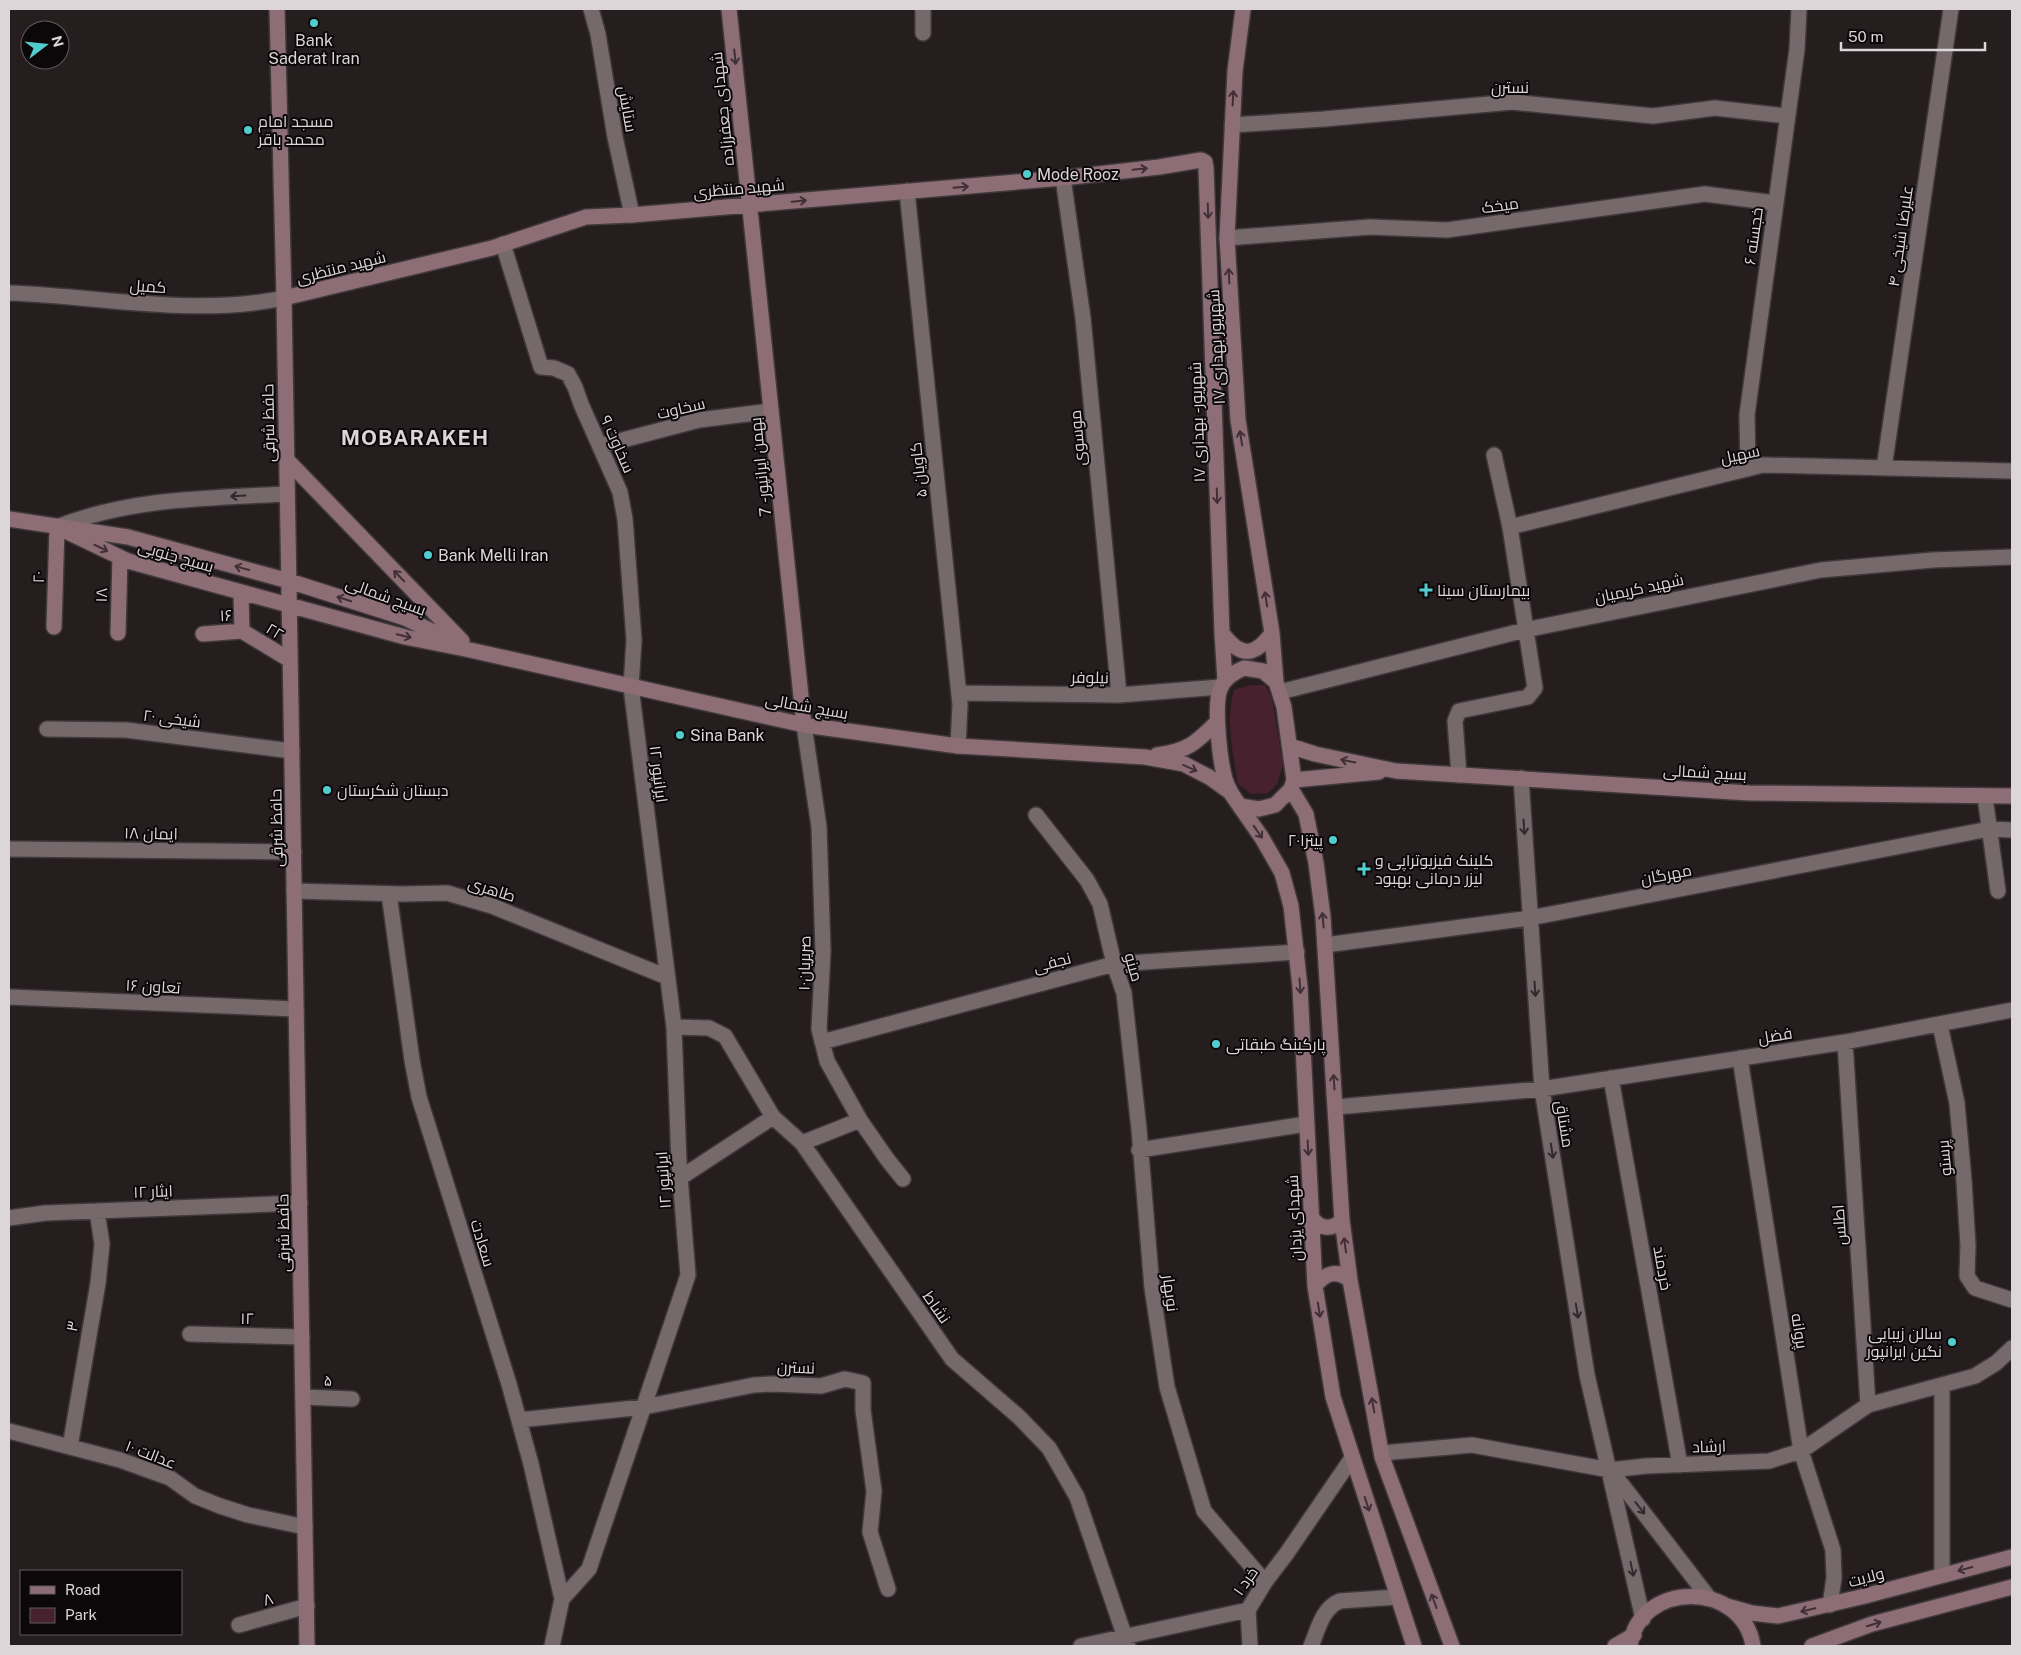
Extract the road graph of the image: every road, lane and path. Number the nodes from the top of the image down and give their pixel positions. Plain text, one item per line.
1 (277, 9) edge
2 (591, 9) edge
3 (729, 9) edge
4 (923, 9) edge
5 (1243, 9) edge
6 (1799, 9) edge
7 (1951, 9) edge
8 (923, 33) dead end
9 (1787, 116) junction
10 (1232, 125) junction
11 (1205, 162) joint
12 (1064, 178) junction
13 (907, 192) junction
14 (1775, 203) junction
15 (750, 205) junction
16 (632, 215) junction
17 (1227, 238) junction
18 (504, 244) junction
19 (9, 293) edge
20 (284, 298) junction
21 (772, 411) junction
22 (600, 446) junction
23 (1494, 455) dead end
24 (286, 459) junction
25 (1748, 468) junction
26 (1884, 468) junction
27 (2012, 471) edge
28 (287, 494) junction
29 (9, 519) edge
30 (57, 527) junction
31 (1510, 527) junction
32 (120, 557) junction
33 (2012, 557) edge
34 (289, 581) junction
35 (241, 593) junction
36 (290, 606) junction
37 (54, 627) dead end
38 (1525, 630) junction
39 (242, 631) junction
40 (118, 633) dead end
41 (1222, 633) junction
42 (1272, 633) junction
43 (203, 634) dead end
44 (470, 650) junction
45 (290, 660) junction
46 (1223, 684) junction
47 (631, 687) junction
48 (1278, 687) junction
49 (959, 693) junction
50 (1120, 695) junction
51 (1217, 722) junction
52 (804, 725) junction
53 (48, 729) dead end
54 (958, 746) junction
55 (1290, 746) junction
56 (292, 751) junction
57 (1145, 757) junction
58 (1396, 771) junction
59 (1459, 775) junction
60 (1520, 778) junction
61 (1292, 784) junction
62 (1230, 792) junction
63 (2012, 796) edge
64 (1985, 797) junction
65 (1036, 815) dead end
66 (1989, 829) junction
67 (2012, 830) edge
68 (9, 849) edge
69 (294, 852) junction
70 (1998, 890) dead end
71 (294, 891) junction
72 (388, 894) junction
73 (1530, 918) junction
74 (1325, 945) junction
75 (1297, 952) junction
76 (1114, 964) junction
77 (668, 977) junction
78 (9, 997) edge
79 (296, 1009) junction
80 (2012, 1010) edge
81 (1940, 1025) junction
82 (674, 1027) junction
83 (822, 1042) junction
84 (1845, 1042) junction
85 (1740, 1058) junction
86 (1611, 1078) junction
87 (1542, 1089) junction
88 (1336, 1107) junction
89 (773, 1117) junction
90 (860, 1120) junction
91 (1306, 1124) junction
92 (802, 1143) junction
93 (1139, 1150) junction
94 (680, 1178) junction
95 (903, 1178) dead end
96 (300, 1203) junction
97 (97, 1211) junction
98 (1311, 1216) junction
99 (9, 1218) edge
100 (1342, 1220) junction
101 (1350, 1280) junction
102 (1315, 1286) junction
103 (2012, 1300) edge
104 (190, 1334) dead end
105 (302, 1336) junction
106 (2012, 1348) edge
107 (1942, 1385) junction
108 (303, 1397) junction
109 (352, 1398) dead end
110 (1868, 1406) junction
111 (644, 1407) junction
112 (519, 1420) junction
113 (9, 1431) edge
114 (70, 1446) junction
115 (1801, 1451) junction
116 (1382, 1453) junction
117 (1352, 1458) junction
118 (1680, 1464) junction
119 (1610, 1470) junction
120 (305, 1527) junction
121 (2012, 1557) edge
122 (1942, 1575) junction
123 (1265, 1582) junction
124 (2012, 1587) edge
125 (888, 1589) dead end
126 (1397, 1597) junction
127 (1709, 1598) junction
128 (562, 1599) junction
129 (1830, 1605) junction
130 (307, 1606) junction
131 (1727, 1606) junction
132 (1248, 1610) junction
133 (1643, 1619) junction
134 (239, 1625) dead end
135 (1632, 1640) edge
136 (1127, 1642) edge
137 (307, 1646) edge
138 (552, 1646) edge
139 (1080, 1646) edge
140 (1250, 1646) edge
141 (1311, 1646) edge
142 (1414, 1646) edge
143 (1452, 1646) edge
144 (1614, 1646) edge
145 (1753, 1646) edge
146 (1812, 1646) edge

1 - 20 main road, حافظ شرقی
2 - 16 street, ستایش
3 -> 15 main road, شهدای جعفرزاده
4 - 8 street
10 -> 5 main road, ۱۷ شهریور بهداری
6 - 9 street, خجسته ۶
7 - 26 street, علیرضا شیخی ۴
9 - 10 street, نسترن
9 - 14 street, خجسته ۶
10 - 17 main road, ۱۷ شهریور بهداری
12 -> 11 main road, شهید منتظری
11 -> 41 main road, ۱۷ شهریور - بهداری
13 -> 12 main road, شهید منتظری
12 - 50 street, موسوی
15 -> 13 main road, شهید منتظری
13 - 49 street, کاویان ۵
14 - 17 street, میخک
14 - 25 street, خجسته ۶
15 - 16 main road, شهید منتظری
15 - 21 main road, بهمن ایرانپور - 7
16 - 18 main road, شهید منتظری
42 -> 17 main road, ۱۷ شهریور بهداری
18 - 20 main road, شهید منتظری
18 - 22 street, سخاوت ۹
19 - 20 street, کمیل
20 - 24 main road, حافظ شرقی
21 - 22 street, سخاوت
21 - 52 main road, بهمن ایرانپور - 7
22 - 47 street, سخاوت ۹
23 - 31 street
24 - 28 main road, حافظ شرقی
44 -> 24 main road
25 - 26 street, سهیل
25 - 31 street, سهیل
26 - 27 street, سهیل
28 -> 30 street
28 - 34 main road, حافظ شرقی
29 - 30 main road, بسیج جنوبی
30 -> 32 main road, بسیج جنوبی
34 -> 30 main road, بسیج جنوبی
30 - 37 main road, ۲۰
31 - 38 street
32 - 35 main road, بسیج جنوبی
32 - 40 main road, ۱۸
33 - 38 street, شهید کریمیان
34 - 36 main road, حافظ شرقی
44 -> 34 main road, بسیج شمالی
35 - 36 main road, بسیج جنوبی
35 - 39 main road, ۱۶
36 -> 44 main road, بسیج شمالی
36 - 45 main road, حافظ شرقی
38 - 48 street, شهید کریمیان
38 - 59 street
39 - 43 main road, ۱۶
39 - 45 main road, ۲۲
41 - 42 main road
41 - 46 main road, ۱۷ شهریور - بهداری
42 - 48 main road, ۱۷ شهریور بهداری
44 - 47 main road, بسیج شمالی
45 - 56 main road, حافظ شرقی
46 - 48 main road
46 - 50 street, نیلوفر
46 - 51 main road, ۱۷ شهریور - بهداری
47 - 52 main road, بسیج شمالی
47 - 77 street, ایرانپور ۱۲
48 - 55 main road, ۱۷ شهریور بهداری
49 - 50 street, نیلوفر
49 - 54 street, کاویان ۵
51 - 57 main road, بسیج شمالی
51 - 62 main road, ۱۷ شهریور - بهداری
52 - 54 main road, بسیج شمالی
52 - 83 street, صریریان۱۰
53 - 56 street, شیخی ۲۰
54 - 57 main road, بسیج شمالی
58 -> 55 main road, بسیج شمالی
55 - 61 main road, ۱۷ شهریور بهداری
56 - 69 main road, حافظ شرقی
57 -> 62 main road, بسیج شمالی
58 - 59 main road, بسیج شمالی
58 - 61 main road, بسیج شمالی
59 - 60 main road, بسیج شمالی
60 - 64 main road, بسیج شمالی
60 -> 73 street, مشتاق
61 - 62 main road
74 -> 61 main road
62 -> 75 main road, شهدای یزدان
63 - 64 main road, بسیج شمالی
64 - 66 street
65 - 76 street, مینو
66 - 67 street, مهرگان
66 - 70 street
66 - 73 street, مهرگان
68 - 69 street, ایمان ۱۸
69 - 71 main road, حافظ شرقی
71 - 72 street, طاهری
71 - 79 main road, حافظ شرقی
72 - 77 street, طاهری
72 - 112 street, سعادت
73 - 74 street, مهرگان
73 -> 87 street, مشتاق
88 -> 74 main road
75 - 76 street, نجفی
75 -> 91 main road, شهدای یزدان
76 - 83 street, نجفی
76 - 93 street, مینو
77 - 82 street, ایرانپور ۱۲
78 - 79 street, تعاون ۱۶
79 - 96 main road, حافظ شرقی
80 - 81 street, فضل
81 - 84 street, فضل
81 - 103 street, پرستو
82 - 89 street, نشاط
82 - 94 street, ایرانپور ۱۲
83 - 90 street, صریریان۱۰
84 - 85 street, فضل
84 - 110 street, اطلس
85 - 86 street, فضل
85 - 115 street, پروانه
86 - 87 street, فضل
86 - 118 street, خردمند
87 - 88 street, فضل
87 -> 119 street, مشتاق
88 - 100 main road
89 - 92 street, نشاط
89 - 94 street
90 - 92 street
90 - 95 street, صریریان۱۰
91 - 93 street
91 -> 98 main road, شهدای یزدان
92 - 136 street, نشاط
93 - 123 street, نوبهار
94 - 111 street, ایرانپور ۱۲
96 - 97 street, ایثار ۱۲
96 - 105 main road, حافظ شرقی
97 - 99 street, ایثار ۱۲
97 - 114 street, ۳
98 - 100 main road
98 - 102 main road, شهدای یزدان
101 -> 100 main road
101 - 102 main road
116 -> 101 main road
102 -> 117 main road, شهدای یزدان
104 - 105 street, ۱۲
105 - 108 main road, حافظ شرقی
106 - 107 street, ارشاد
107 - 110 street, ارشاد
107 - 122 street
108 - 109 street, ۵
108 - 120 main road, حافظ شرقی
110 - 115 street, ارشاد
111 - 112 street, نسترن
111 - 125 street, نسترن
111 - 128 street, ایرانپور ۱۲
112 - 128 street, سعادت
113 - 114 street, عدالت ۱۰
114 - 120 street, عدالت ۱۰
115 - 118 street, ارشاد
115 - 129 street, پروانه
116 - 119 street, ارشاد
143 -> 116 main road
117 - 123 street, خرد ۱
117 -> 126 main road, شهدای یزدان
118 - 119 street, ارشاد
119 -> 127 street
119 -> 133 street, مشتاق
120 - 130 main road, حافظ شرقی
121 -> 122 main road, ولایت
122 - 129 main road, ولایت
123 - 132 street, خرد ۱
146 -> 124 main road
126 - 141 street
126 - 142 main road, شهدای یزدان
127 - 131 main road, ولایت
127 - 133 main road, ولایت
128 - 138 street, ایرانپور ۱۲
129 -> 131 main road, ولایت
130 - 134 street, ۸
130 - 137 main road, حافظ شرقی
131 - 145 main road
132 - 136 street, خرد ۱
132 - 140 street
133 - 135 main road
135 - 144 main road
136 - 139 street, خرد ۱

